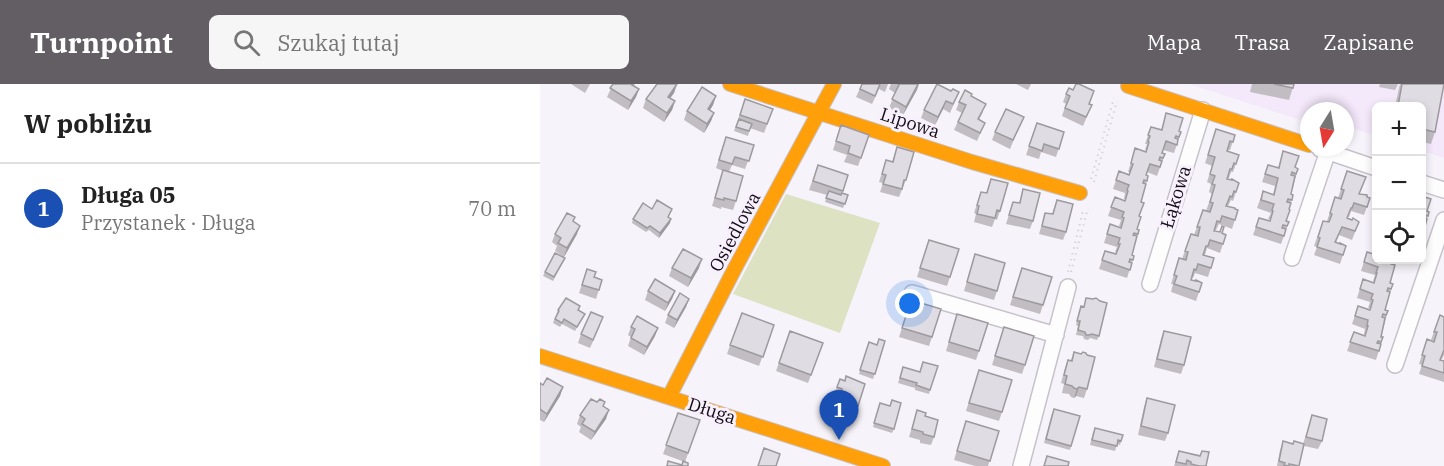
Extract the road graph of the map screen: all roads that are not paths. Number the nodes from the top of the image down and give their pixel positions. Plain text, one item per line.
1 (730, 84) edge
2 (834, 84) edge
3 (1128, 86) dead end
4 (1203, 110) junction
5 (819, 112) junction
6 (1300, 142) edge
7 (1319, 156) edge
8 (1342, 156) edge
9 (1372, 166) edge
10 (1426, 184) edge
11 (1444, 190) edge
12 (1080, 193) dead end
13 (1444, 220) edge
14 (1292, 258) dead end
15 (1150, 284) dead end
16 (1068, 287) dead end
17 (912, 292) dead end
18 (1056, 335) junction
19 (540, 356) edge
20 (1395, 365) dead end
21 (669, 397) junction
22 (883, 466) edge
23 (1022, 466) edge

1 - 5 street, Lipowa
2 - 5 street, Osiedlowa
3 - 4 street
4 - 6 street
4 - 15 street, Łąkowa
5 - 12 street, Lipowa
5 - 21 street, Osiedlowa
7 - 14 street
8 - 9 street
10 - 11 street
13 - 20 street
16 - 18 street
17 - 18 street
18 - 23 street
19 - 21 street, Długa
21 - 22 street, Długa

